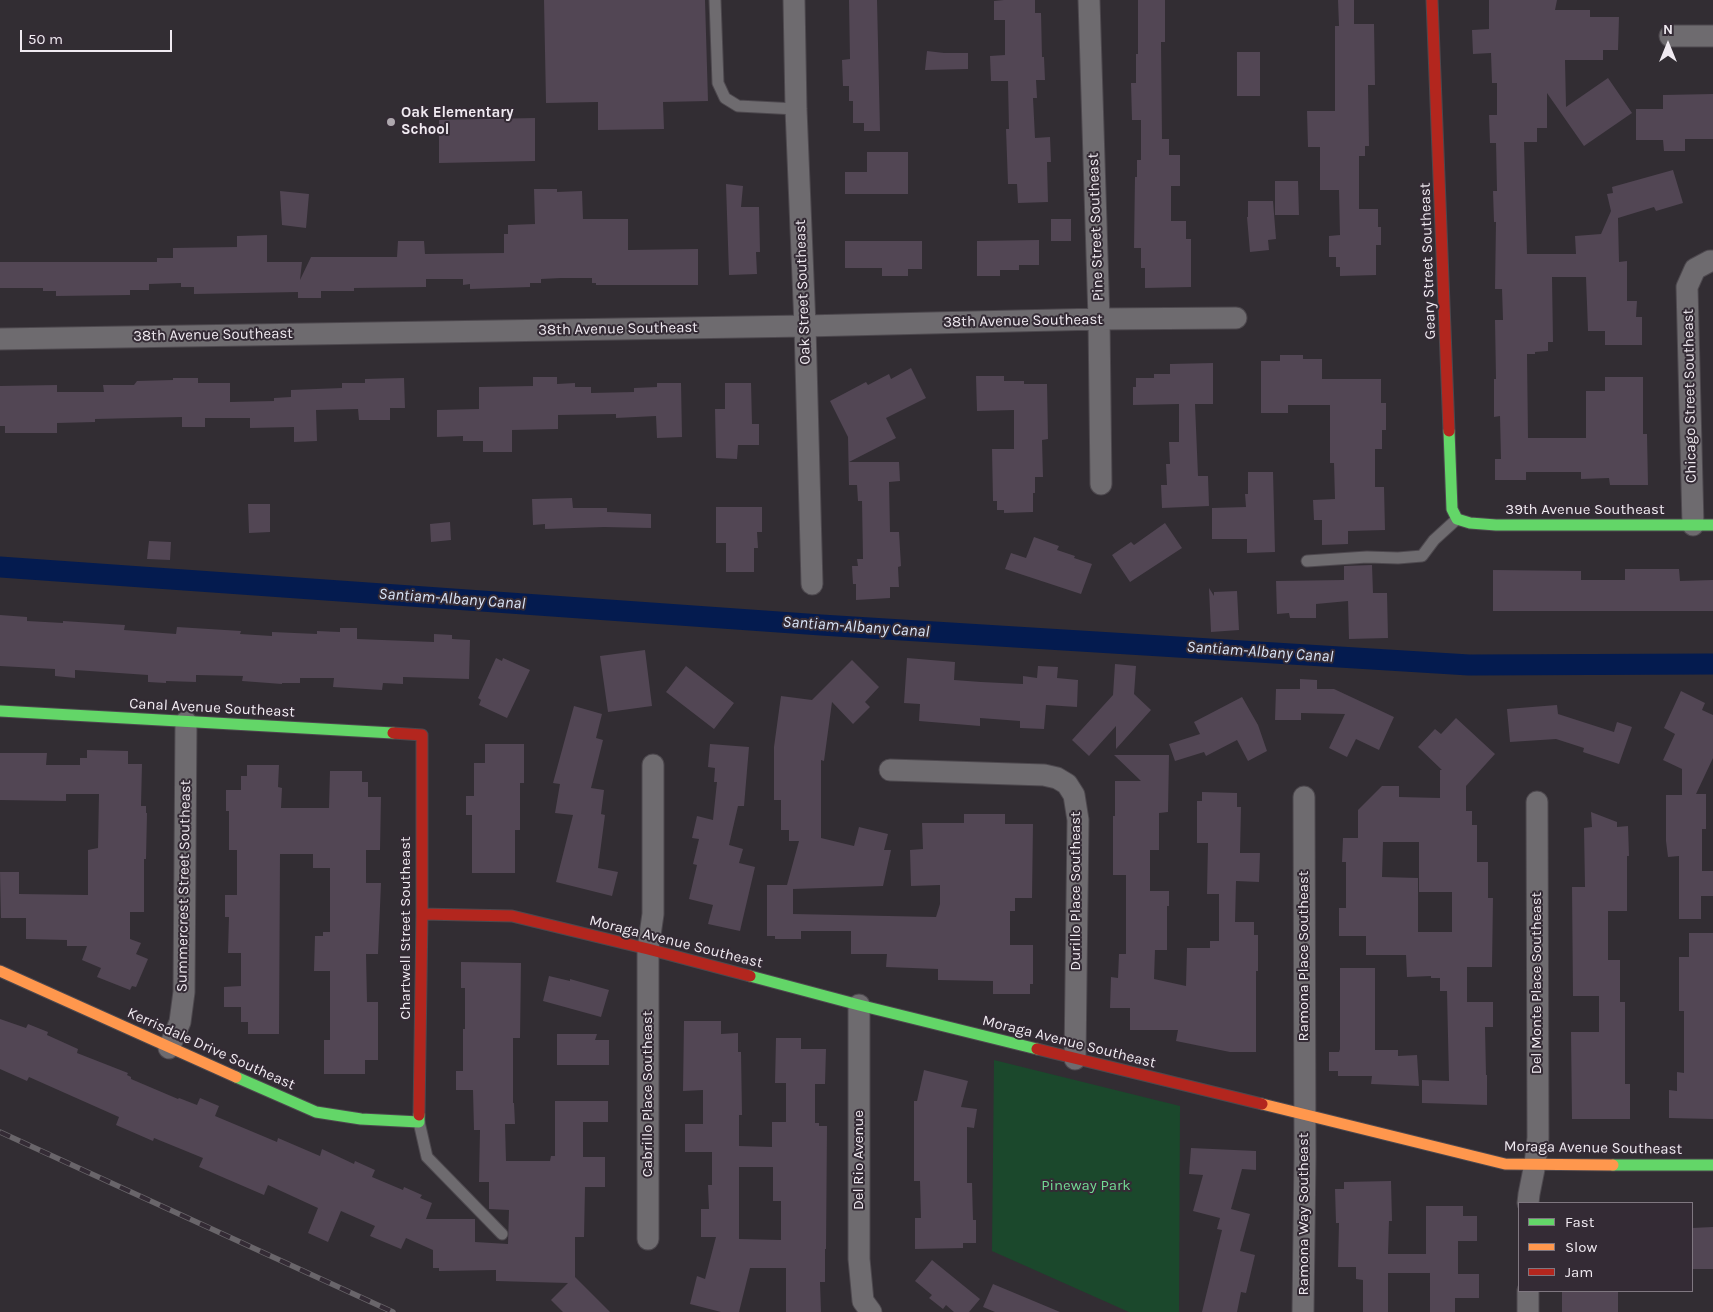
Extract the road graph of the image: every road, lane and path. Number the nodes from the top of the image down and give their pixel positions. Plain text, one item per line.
1 (715, 0) edge
2 (794, 0) edge
3 (1089, 0) edge
4 (1432, 0) edge
5 (1670, 36) dead end
6 (1713, 36) edge
7 (796, 109) junction
8 (1704, 265) edge
9 (1236, 318) dead end
10 (1099, 319) junction
11 (805, 326) junction
12 (0, 339) edge
13 (1101, 484) dead end
14 (1458, 519) junction
15 (1703, 525) edge
16 (1307, 561) dead end
17 (812, 584) dead end
18 (0, 711) edge
19 (186, 722) junction
20 (422, 735) joint
21 (653, 764) dead end
22 (890, 770) dead end
23 (1304, 797) dead end
24 (1537, 802) dead end
25 (422, 914) junction
26 (648, 949) junction
27 (0, 971) edge
28 (859, 1005) junction
29 (169, 1048) junction
30 (1075, 1059) junction
31 (1304, 1115) junction
32 (419, 1122) junction
33 (1535, 1164) junction
34 (1713, 1165) edge
35 (1528, 1202) edge
36 (502, 1234) dead end
37 (648, 1239) dead end
38 (1528, 1292) edge
39 (871, 1312) edge
40 (1303, 1312) edge
41 (1528, 1312) edge

1 - 7 lane
2 - 7 street, Oak Street Southeast
3 - 10 street, Pine Street Southeast
4 - 14 street, Geary Street Southeast
5 - 6 street
7 - 11 street, Oak Street Southeast
8 - 15 street, Chicago Street Southeast
9 - 10 street, 38th Avenue Southeast
10 - 11 street, 38th Avenue Southeast
10 - 13 street, Pine Street Southeast
11 - 12 street, 38th Avenue Southeast
11 - 17 street, Oak Street Southeast
14 - 15 street, 39th Avenue Southeast
14 - 16 lane
18 - 19 street, Canal Avenue Southeast
19 - 20 street, Canal Avenue Southeast
19 - 29 street, Summercrest Street Southeast
20 - 25 street, Chartwell Street Southeast
21 - 26 street, Cabrillo Place Southeast
22 - 30 street, Durillo Place Southeast
23 - 31 street, Ramona Place Southeast
24 - 33 street, Del Monte Place Southeast
25 - 26 street, Moraga Avenue Southeast
25 - 32 street, Chartwell Street Southeast
26 - 28 street, Moraga Avenue Southeast
26 - 37 street, Cabrillo Place Southeast
27 - 29 street, Kerrisdale Drive Southeast
28 - 30 street, Moraga Avenue Southeast
28 - 39 street, Del Rio Avenue
29 - 32 street, Kerrisdale Drive Southeast
30 - 31 street, Moraga Avenue Southeast
31 - 33 street, Moraga Avenue Southeast
31 - 40 street, Ramona Way Southeast
32 - 36 lane
33 - 34 street, Moraga Avenue Southeast
33 - 35 street, Del Monte Place Southeast
38 - 41 street

